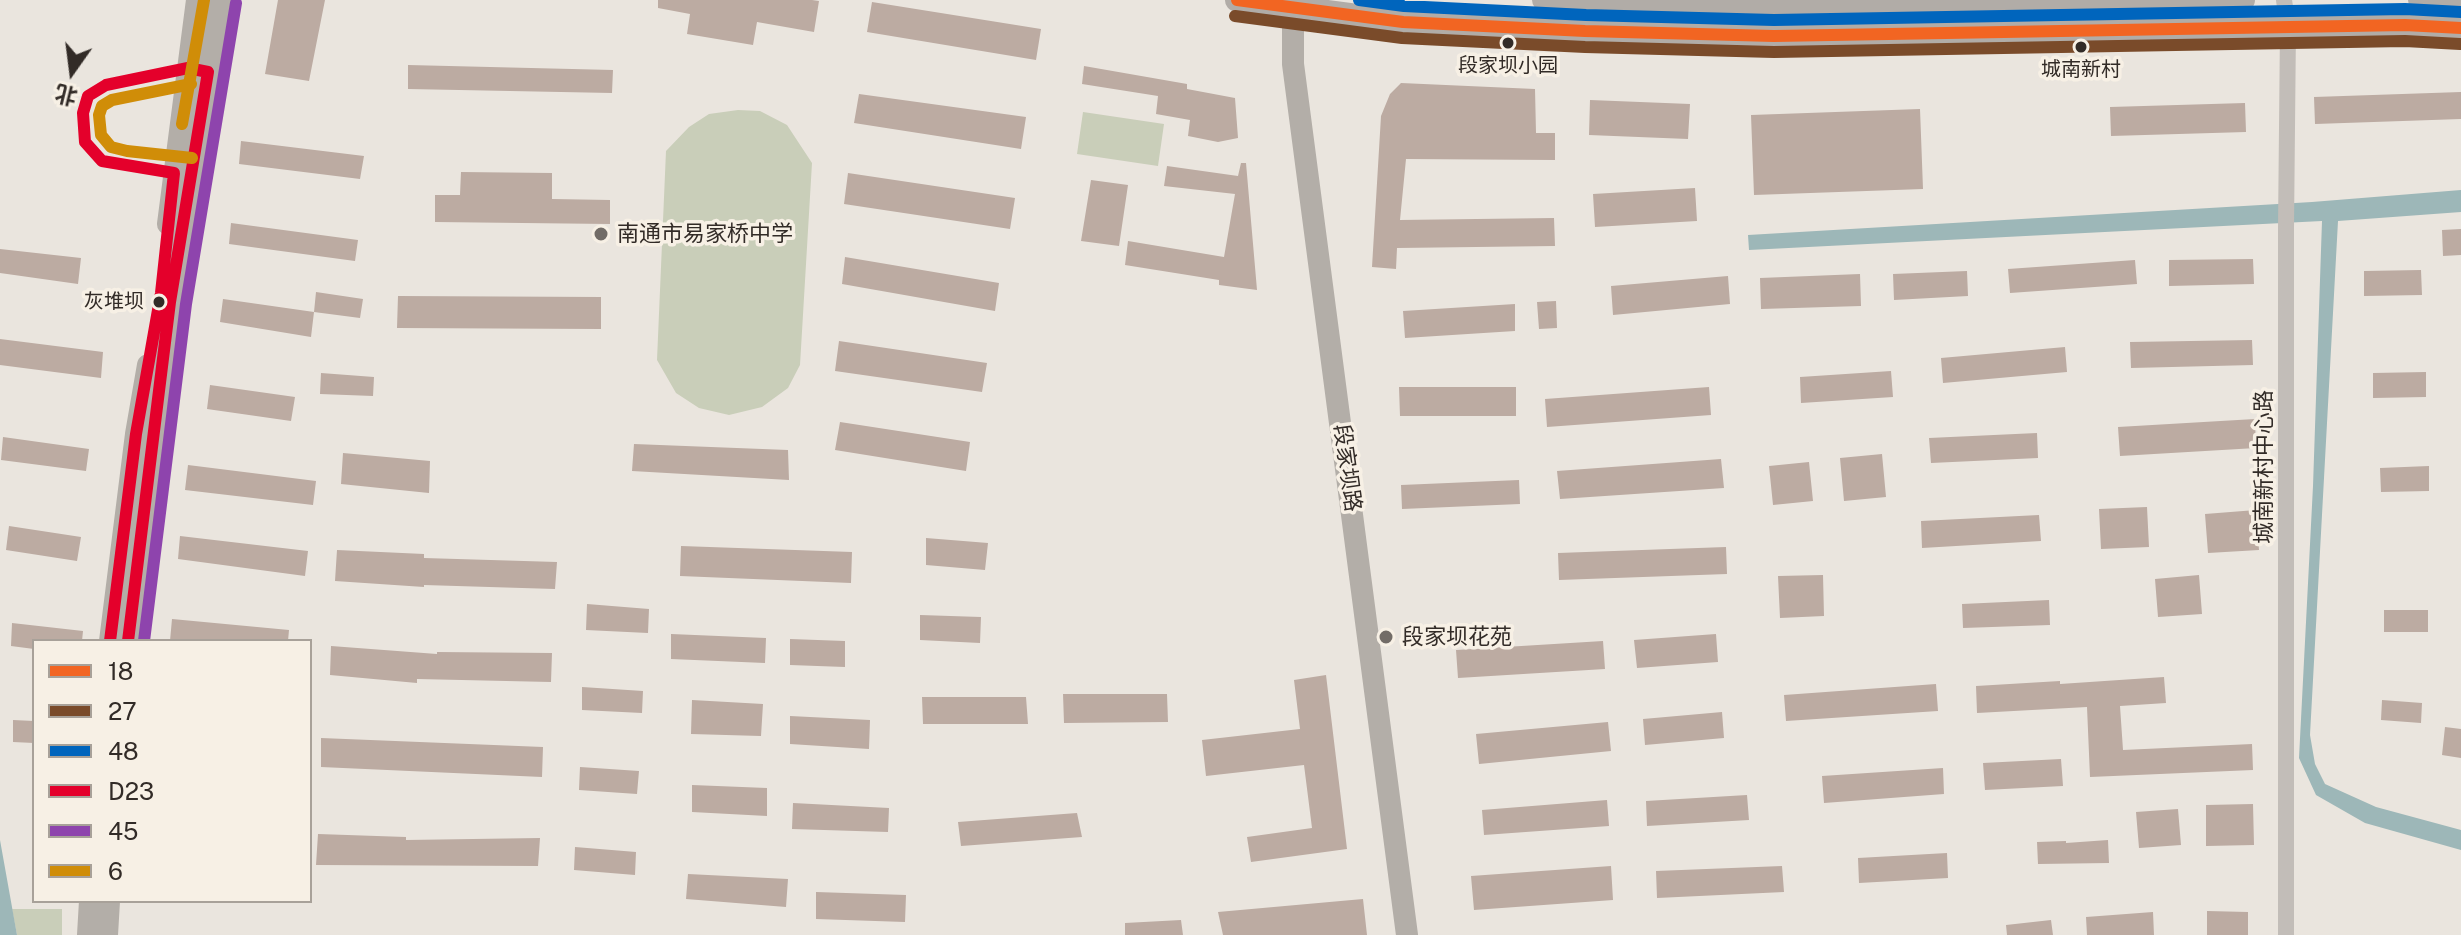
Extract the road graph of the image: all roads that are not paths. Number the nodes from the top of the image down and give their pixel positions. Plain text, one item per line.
1 (197, 0) edge
2 (220, 0) edge
3 (1237, 0) edge
4 (1544, 0) edge
5 (2243, 0) edge
6 (2284, 0) edge
7 (2420, 0) edge
8 (2461, 2) edge
9 (1293, 4) edge
10 (2288, 27) junction
11 (2461, 28) edge
12 (198, 70) junction
13 (182, 173) junction
14 (110, 639) edge
15 (128, 639) edge
16 (90, 903) edge
17 (109, 903) edge
18 (88, 935) edge
19 (107, 935) edge
20 (1407, 935) edge
21 (2286, 935) edge

1 - 12 main road
2 - 12 main road
3 - 9 main road
4 - 5 main road
6 - 10 street, 城南新村中心路
7 - 8 main road
9 - 10 main road
9 - 20 main road, 段家坝路
10 - 11 main road
10 - 21 street, 城南新村中心路
12 - 13 main road
12 - 13 lane
13 - 14 main road
13 - 15 main road
16 - 18 main road
17 - 19 main road

